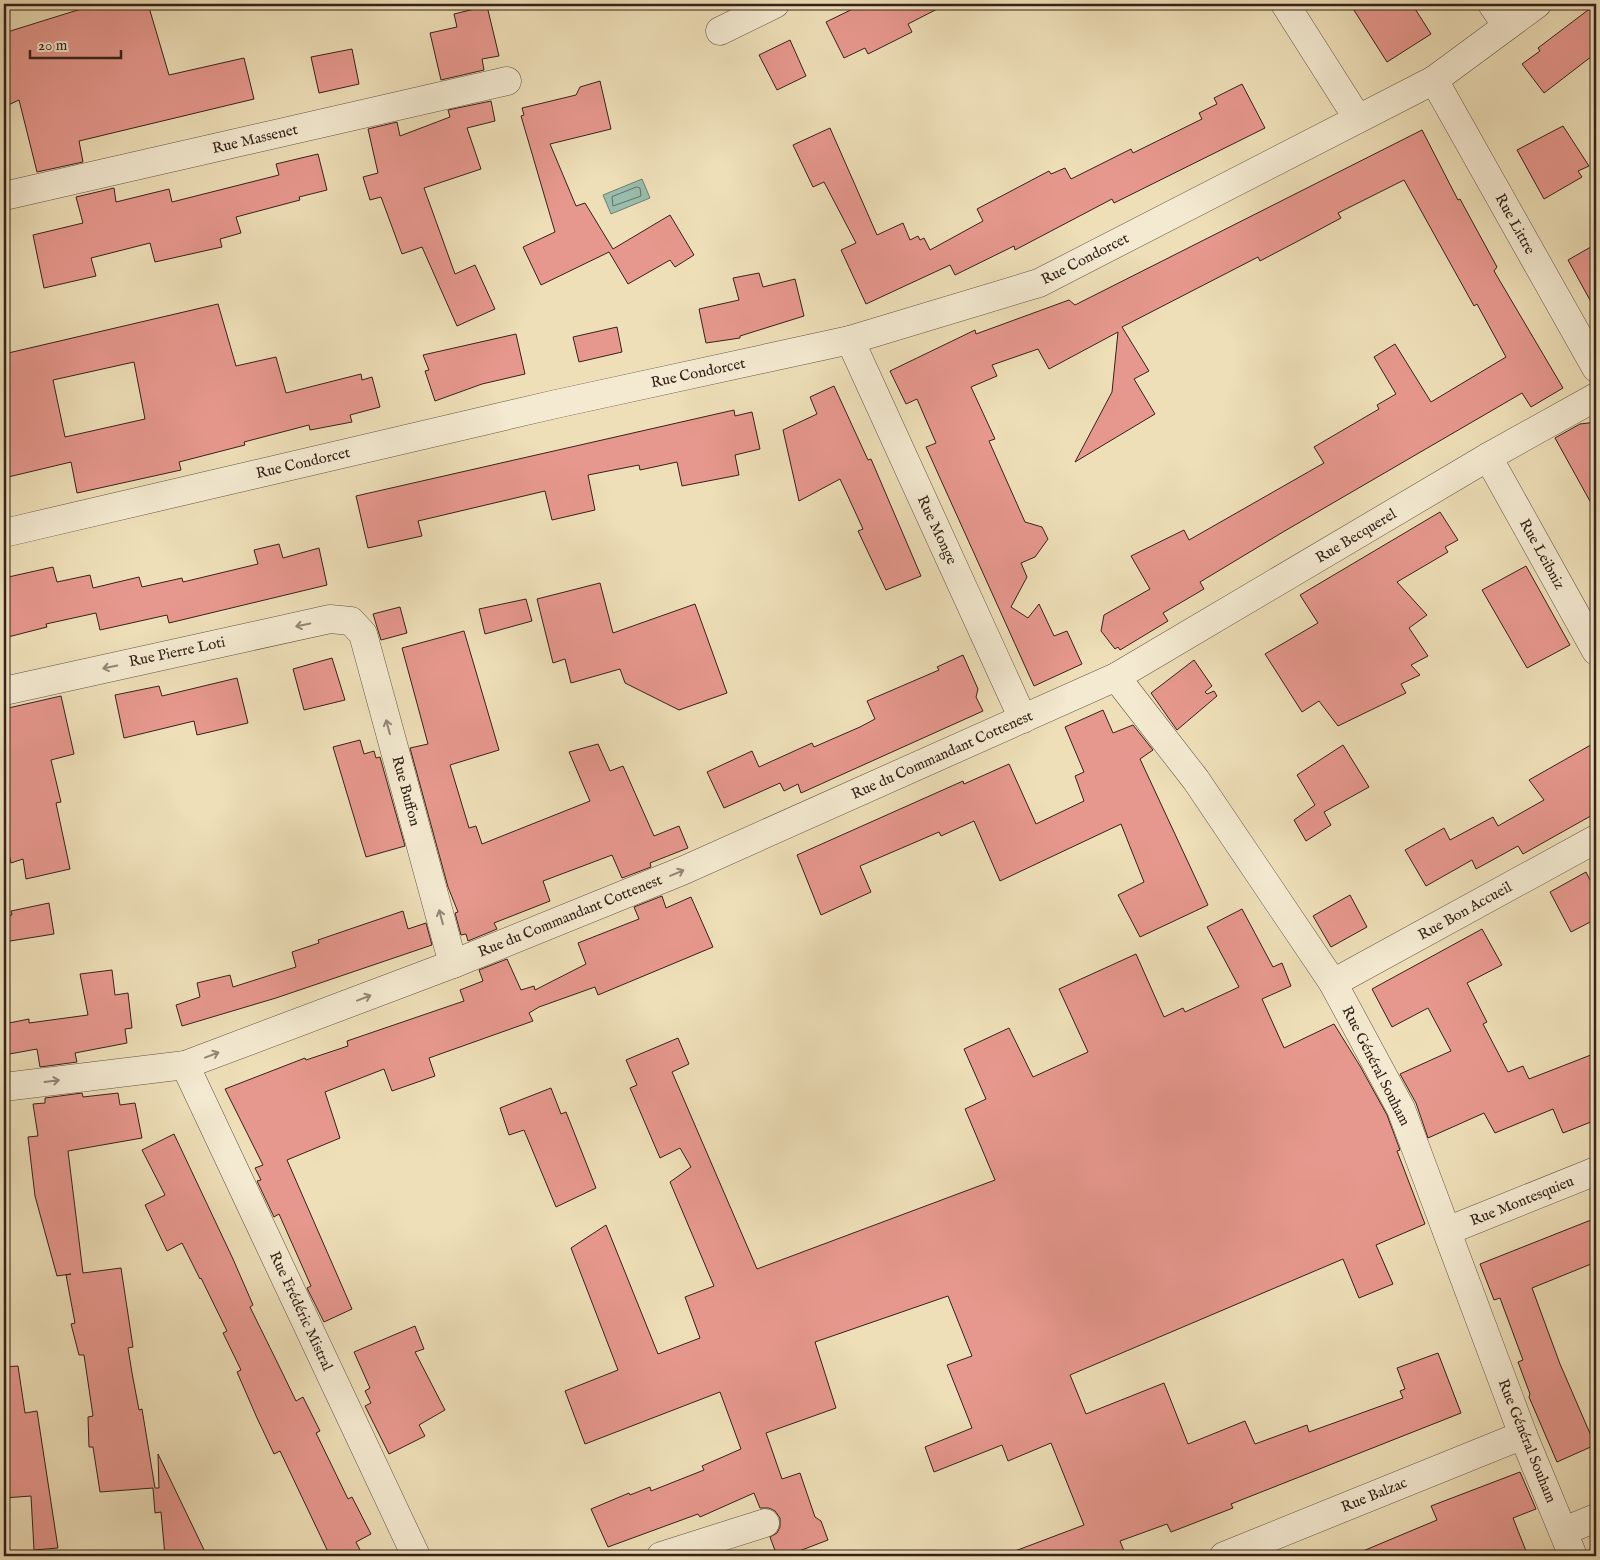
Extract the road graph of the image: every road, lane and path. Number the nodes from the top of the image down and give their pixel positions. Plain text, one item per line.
1 (774, 4) edge
2 (1285, 4) edge
3 (1492, 4) edge
4 (1537, 4) edge
5 (1507, 26) junction
6 (720, 31) dead end
7 (1434, 80) junction
8 (507, 82) dead end
9 (1358, 119) junction
10 (4, 196) edge
11 (850, 340) junction
12 (1596, 368) edge
13 (1596, 397) edge
14 (1488, 457) junction
15 (4, 533) edge
16 (351, 621) joint
17 (1596, 651) edge
18 (1116, 677) junction
19 (4, 691) edge
20 (1024, 719) junction
21 (1596, 839) edge
22 (453, 964) junction
23 (1333, 983) junction
24 (185, 1065) junction
25 (4, 1087) edge
26 (1596, 1171) edge
27 (1447, 1231) junction
28 (1523, 1435) junction
29 (1596, 1518) edge
30 (766, 1523) dead end
31 (1564, 1531) junction
32 (416, 1556) edge
33 (661, 1556) edge
34 (1224, 1556) edge
35 (1573, 1556) edge

1 - 6 street
2 - 9 street
3 - 5 street
4 - 5 street, Rue Condorcet
5 - 7 street, Rue Condorcet
7 - 9 street, Rue Condorcet
7 - 12 street, Rue Littre
8 - 10 street, Rue Massenet
9 - 11 street, Rue Condorcet
11 - 15 street, Rue Condorcet
11 - 20 street, Rue Monge
13 - 14 street, Rue Becquerel
14 - 17 street, Rue Leibniz
14 - 18 street, Rue Becquerel
16 -> 19 street, Rue Pierre Loti
22 -> 16 street, Rue Buffon
18 - 20 street, Rue du Commandant Cottenest
18 - 23 street, Rue Général Souham
22 -> 20 street, Rue du Commandant Cottenest
21 - 23 street, Rue Bon Accueil
24 -> 22 street, Rue du Commandant Cottenest
23 - 27 street, Rue Général Souham
25 -> 24 street, Rue du Commandant Cottenest
24 - 32 street, Rue Frédéric Mistral
26 - 27 street, Rue Montesquieu
27 - 28 street, Rue Général Souham
28 - 31 street, Rue Général Souham
28 - 34 street, Rue Balzac
29 - 31 street
30 - 33 street
31 - 35 street, Rue Général Souham

